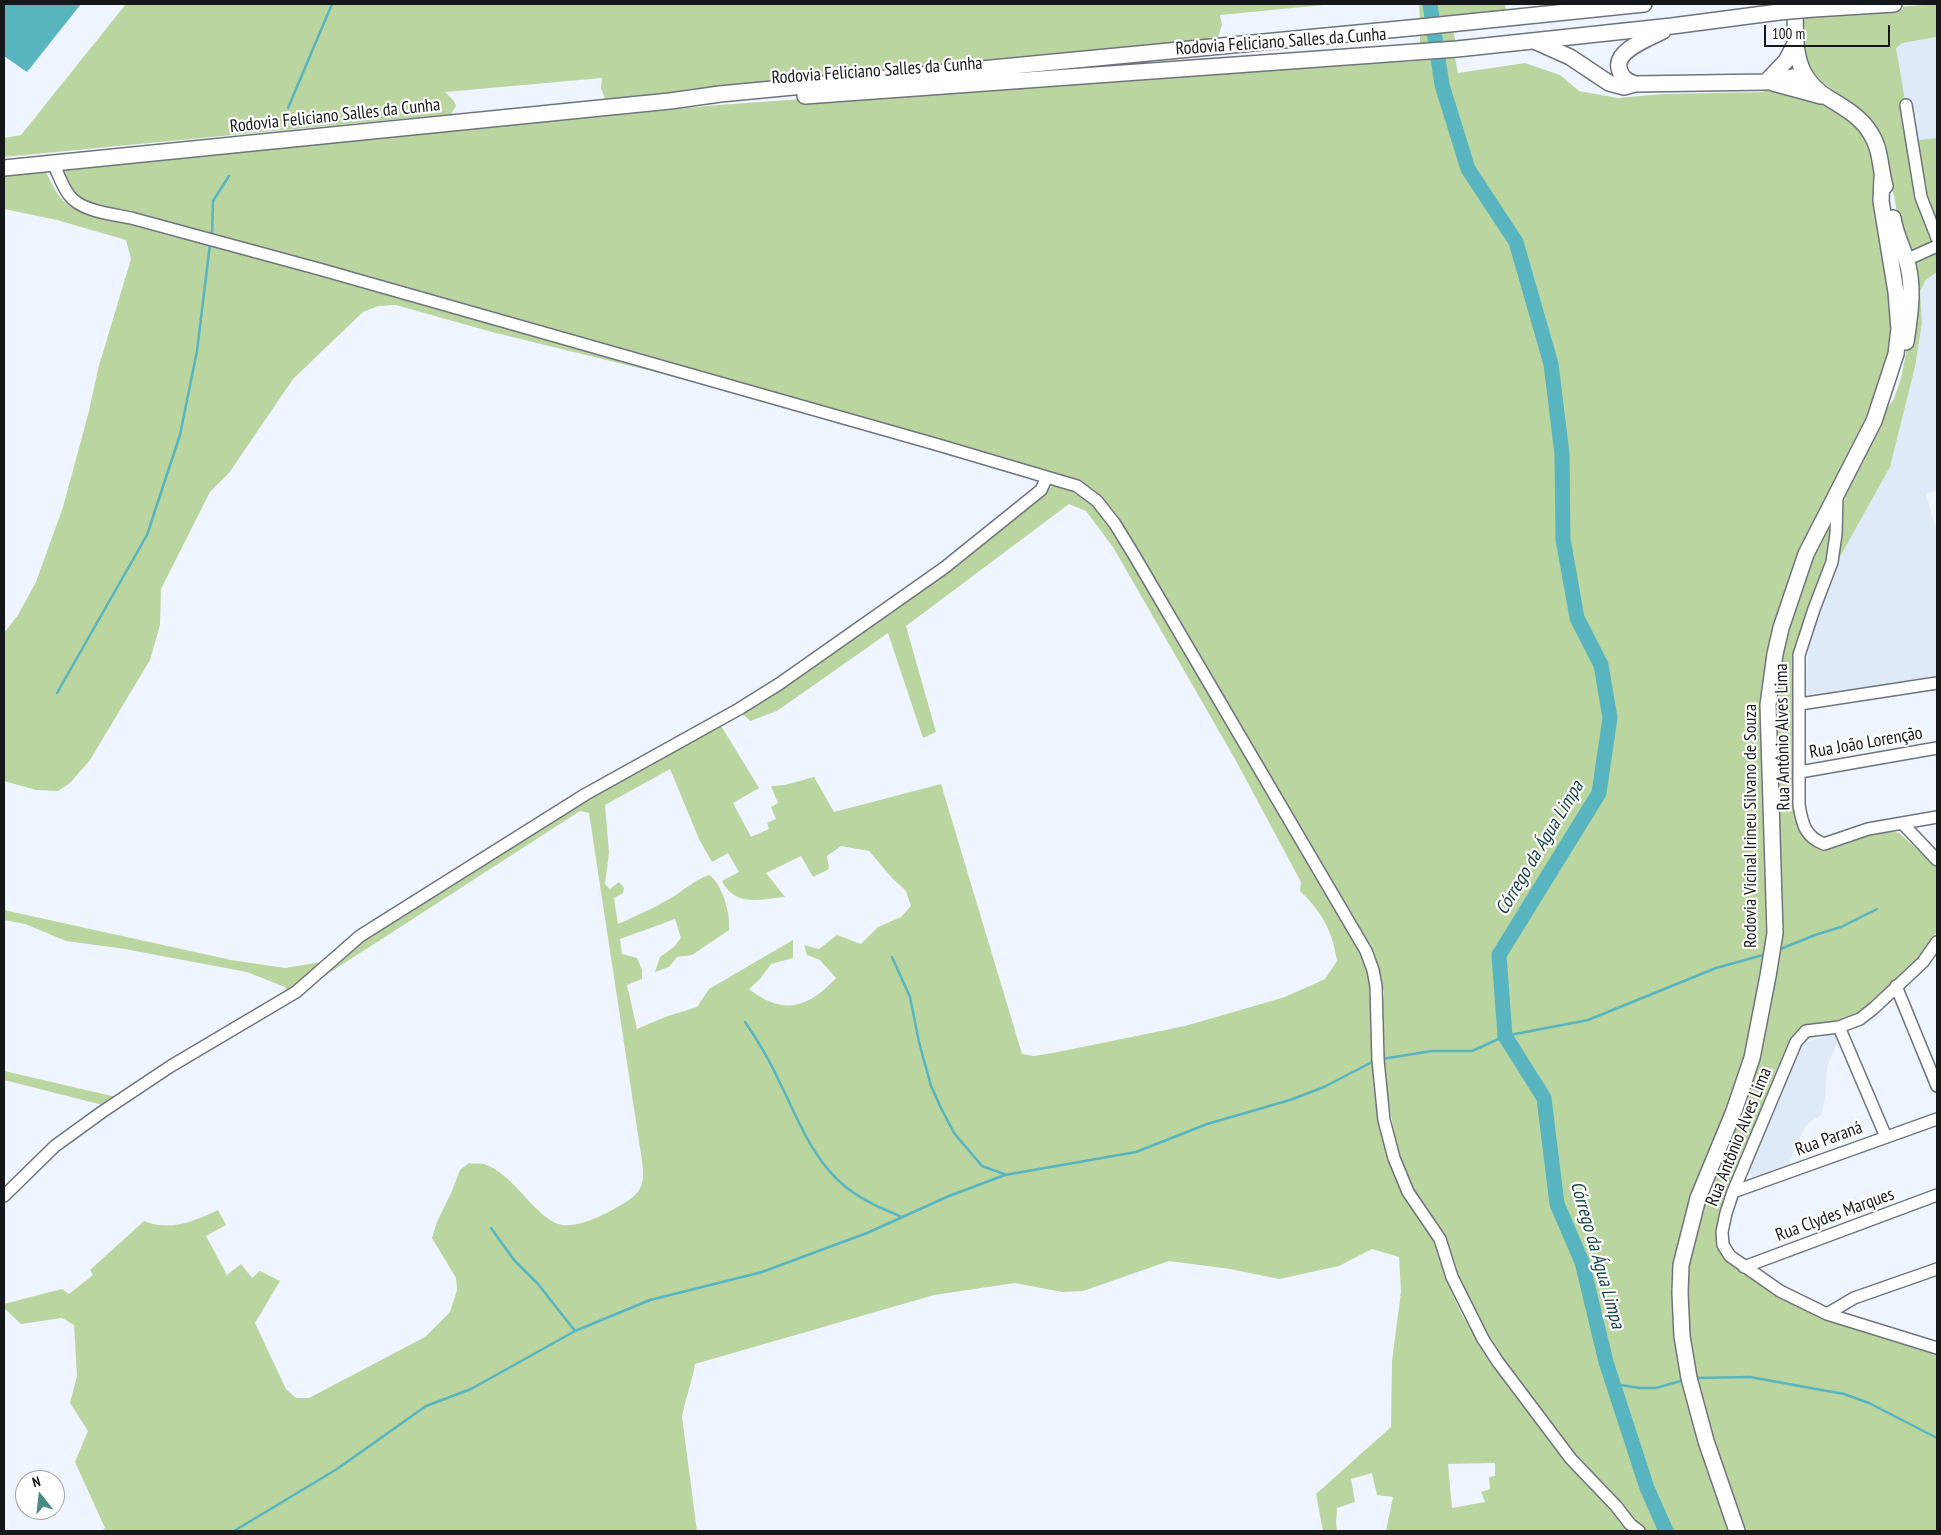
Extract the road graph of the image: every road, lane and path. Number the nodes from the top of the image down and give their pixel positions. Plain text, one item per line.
1 (1566, 4) edge
2 (1644, 4) edge
3 (1795, 4) edge
4 (1894, 4) edge
5 (1510, 18) junction
6 (1672, 26) junction
7 (1533, 40) junction
8 (1796, 42) junction
9 (1803, 75) junction
10 (1766, 82) junction
11 (1635, 84) junction
12 (1829, 99) junction
13 (670, 101) junction
14 (1906, 105) dead end
15 (53, 163) junction
16 (4, 168) edge
17 (1937, 238) edge
18 (1937, 246) edge
19 (1900, 258) junction
20 (1047, 477) junction
21 (1837, 495) junction
22 (1937, 683) edge
23 (1800, 704) junction
24 (1937, 748) edge
25 (1800, 772) junction
26 (1937, 817) edge
27 (1902, 824) junction
28 (1937, 860) edge
29 (1937, 942) edge
30 (1896, 986) junction
31 (1839, 1027) junction
32 (1937, 1086) edge
33 (1937, 1118) edge
34 (1886, 1138) junction
35 (1734, 1192) junction
36 (4, 1196) edge
37 (1937, 1196) edge
38 (1744, 1266) junction
39 (1937, 1269) edge
40 (1828, 1314) junction
41 (1937, 1348) edge
42 (1639, 1531) edge
43 (1737, 1531) edge

1 - 5 main road
2 - 5 main road, Rodovia Feliciano Salles da Cunha
3 - 8 main road
4 - 6 main road, Rodovia Feliciano Salles da Cunha, bridge
5 - 13 main road, Rodovia Feliciano Salles da Cunha
6 - 7 main road, Rodovia Feliciano Salles da Cunha
6 - 11 main road
7 - 11 main road
7 - 13 main road, Rodovia Feliciano Salles da Cunha
8 - 9 main road
8 - 10 main road
9 - 10 main road
9 - 12 main road, Rodovia Vicinal Irineu Silvano de Souza
10 - 11 main road
10 - 12 main road
12 - 19 main road, Rodovia Vicinal Irineu Silvano de Souza
13 - 15 main road, Rodovia Feliciano Salles da Cunha
14 - 17 street
15 - 16 main road, Rodovia Feliciano Salles da Cunha
15 - 20 street
18 - 19 street
19 - 21 main road, Rodovia Vicinal Irineu Silvano de Souza
20 - 36 street
20 - 42 street
21 - 23 street, Rua Antônio Alves Lima
21 - 43 main road, Rodovia Vicinal Irineu Silvano de Souza
22 - 23 street
23 - 25 street, Rua Antônio Alves Lima
24 - 25 street, Rua João Lorenção
25 - 27 street, Rua Antônio Alves Lima
26 - 27 street
27 - 28 street
29 - 30 street, Rua Antônio Alves Lima
30 - 31 street, Rua Antônio Alves Lima
30 - 32 street
31 - 34 street
31 - 35 street, Rua Antônio Alves Lima
33 - 34 street, Rua Paraná
34 - 35 street, Rua Paraná
35 - 38 street, Rua Antônio Alves Lima
37 - 38 street, Rua Clydes Marques
38 - 40 street, Rua Antônio Alves Lima
39 - 40 street
40 - 41 street, Rua Antônio Alves Lima

